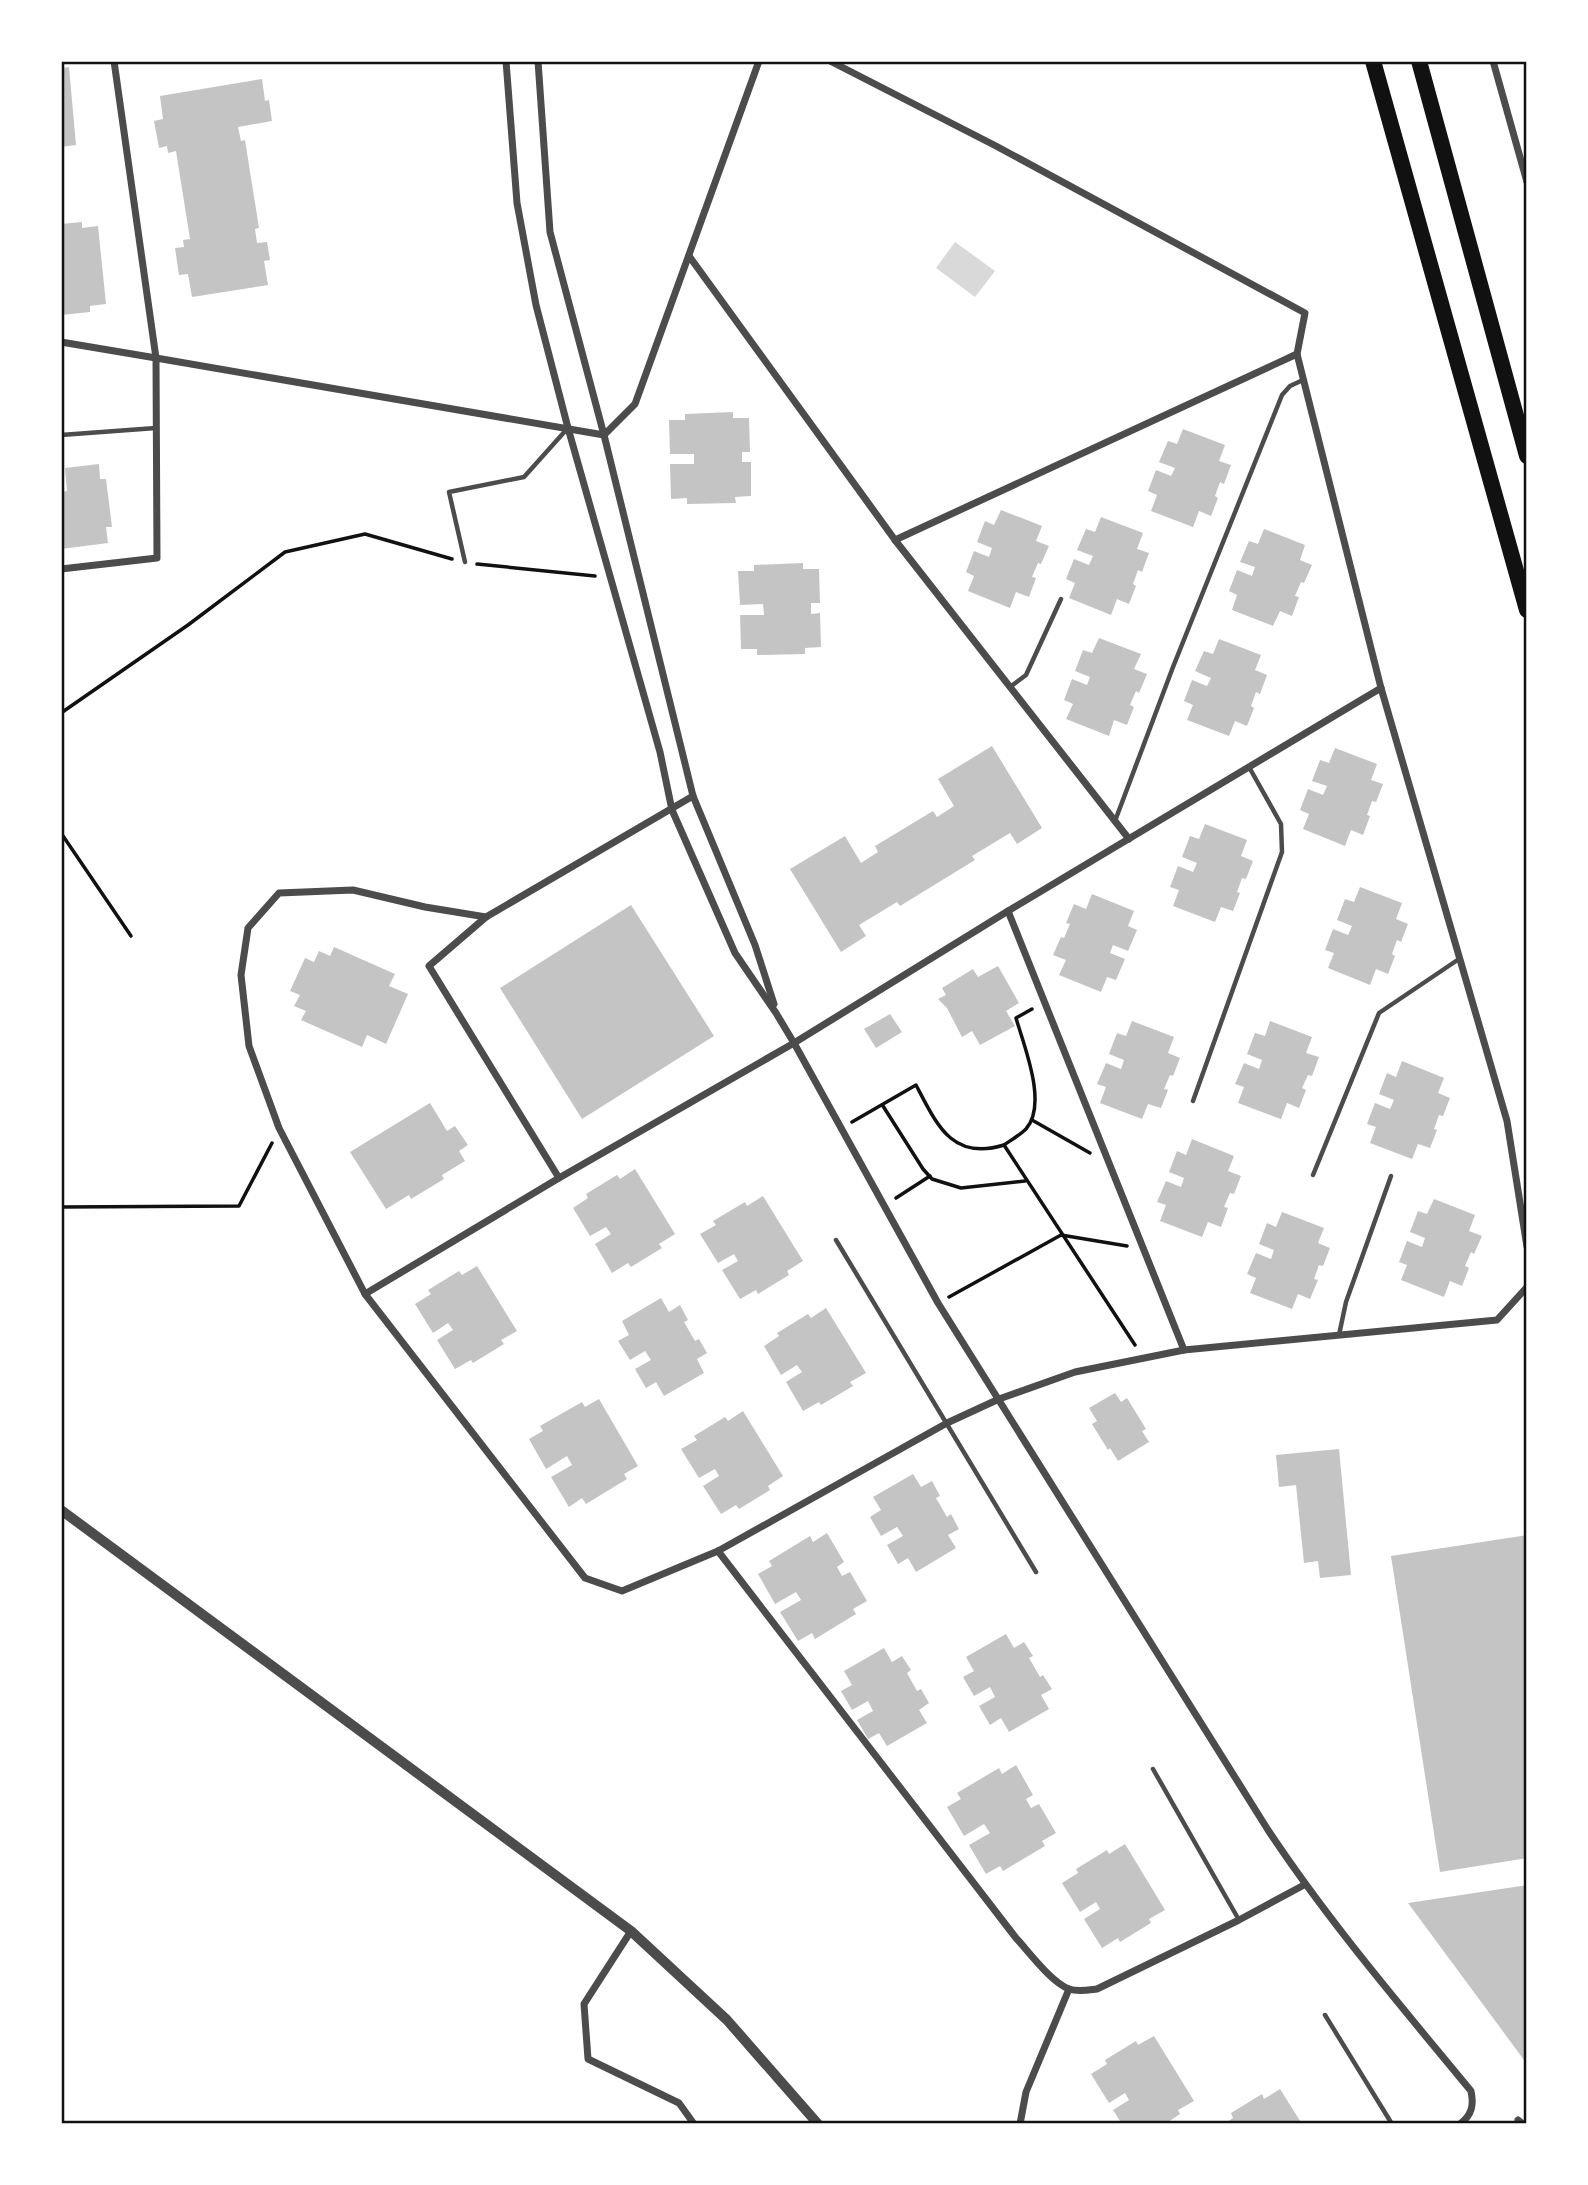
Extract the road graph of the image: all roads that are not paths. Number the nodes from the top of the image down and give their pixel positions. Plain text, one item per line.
1 (114, 61) edge
2 (506, 61) edge
3 (538, 61) edge
4 (759, 61) edge
5 (830, 61) edge
6 (1373, 61) edge
7 (1419, 61) edge
8 (1493, 61) edge
9 (1527, 182) edge
10 (689, 256) junction
11 (61, 342) edge
12 (1297, 354) junction
13 (156, 358) junction
14 (1304, 379) junction
15 (156, 428) junction
16 (568, 428) junction
17 (61, 435) edge
18 (604, 435) junction
19 (1527, 456) edge
20 (895, 540) junction
21 (465, 562) road end
22 (61, 569) edge
23 (1061, 599) dead end
24 (1527, 610) edge
25 (1010, 687) junction
26 (1381, 688) junction
27 (1249, 767) junction
28 (694, 796) junction
29 (673, 810) junction
30 (1115, 821) junction
31 (1129, 839) junction
32 (1008, 911) junction
33 (486, 917) junction
34 (1459, 958) junction
35 (776, 1013) junction
36 (794, 1043) junction
37 (1194, 1101) dead end
38 (1313, 1175) dead end
39 (1391, 1176) dead end
40 (559, 1178) junction
41 (836, 1240) dead end
42 (1527, 1247) edge
43 (1527, 1287) edge
44 (365, 1294) junction
45 (1339, 1335) junction
46 (1184, 1350) junction
47 (999, 1399) junction
48 (947, 1423) junction
49 (61, 1510) edge
50 (718, 1550) junction
51 (1036, 1572) dead end
52 (1153, 1769) dead end
53 (1304, 1885) junction
54 (1239, 1920) junction
55 (631, 1931) junction
56 (1069, 1989) junction
57 (1325, 2015) dead end
58 (694, 2124) edge
59 (818, 2124) edge
60 (1020, 2124) edge
61 (1392, 2124) edge
62 (1460, 2124) edge

1 - 13 street
2 - 16 street
3 - 18 street
4 - 10 street
5 - 12 street
6 - 24 highway
7 - 19 highway
8 - 9 street
10 - 18 street
10 - 20 street
11 - 13 street
12 - 14 street
12 - 20 street
13 - 15 street
13 - 16 street
14 - 26 street
14 - 30 lane
15 - 17 lane
15 - 22 street
16 - 18 street
16 - 21 lane
16 - 29 street
18 - 28 street
20 - 25 street
23 - 25 lane
25 - 30 street
26 - 27 street
26 - 34 street
27 - 31 street
27 - 37 lane
28 - 29 street
28 - 35 street
29 - 33 street
29 - 35 street
30 - 31 street
31 - 32 street
32 - 36 street
32 - 46 street
33 - 40 street
33 - 44 street
34 - 38 lane
34 - 42 street
35 - 36 street
36 - 40 street
36 - 47 street
39 - 45 lane
40 - 44 street
41 - 48 lane
43 - 45 street
44 - 50 street
45 - 46 street
46 - 47 street
47 - 48 street
47 - 53 street
48 - 50 street
48 - 51 lane
49 - 55 street
50 - 56 street
52 - 54 lane
53 - 54 street
53 - 62 street
54 - 56 street
55 - 58 street
55 - 59 street
56 - 60 street
57 - 61 lane

